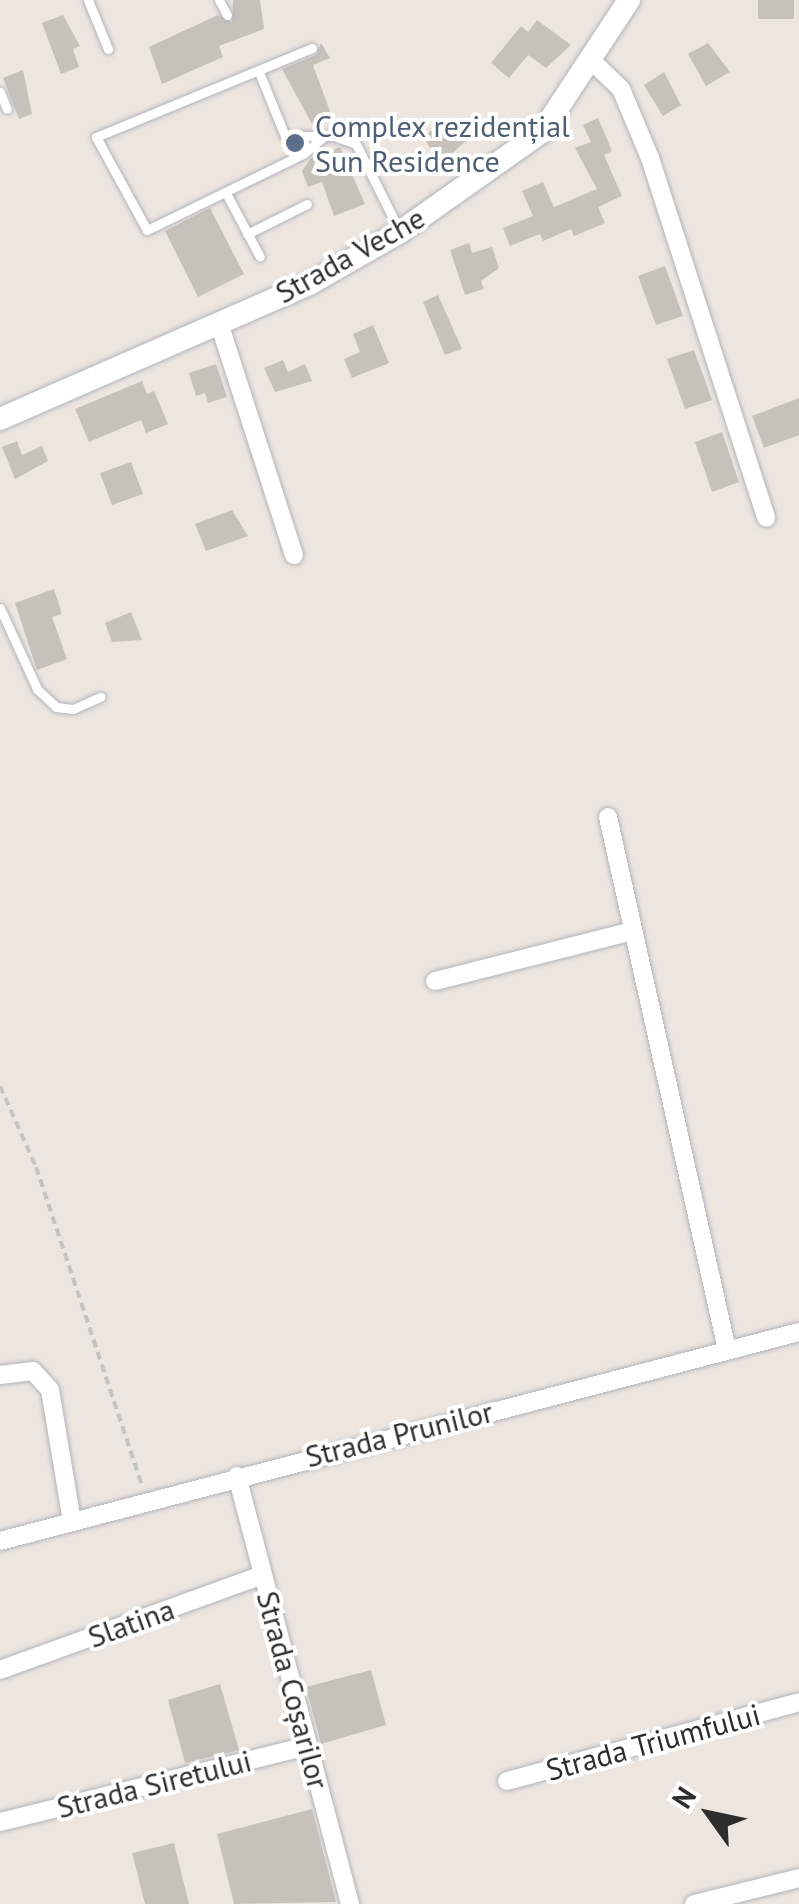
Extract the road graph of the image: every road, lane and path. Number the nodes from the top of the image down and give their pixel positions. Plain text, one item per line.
1 (88, 0) edge
2 (219, 0) edge
3 (629, 0) edge
4 (227, 15) dead end
5 (312, 48) dead end
6 (108, 49) dead end
7 (593, 62) junction
8 (260, 72) junction
9 (0, 92) edge
10 (7, 109) dead end
11 (323, 138) junction
12 (226, 194) junction
13 (307, 204) dead end
14 (400, 232) junction
15 (248, 234) junction
16 (260, 257) dead end
17 (219, 323) junction
18 (0, 420) edge
19 (766, 518) dead end
20 (294, 554) dead end
21 (0, 608) edge
22 (100, 697) dead end
23 (608, 817) dead end
24 (634, 930) junction
25 (435, 981) dead end
26 (0, 1086) edge
27 (799, 1332) edge
28 (727, 1350) junction
29 (0, 1375) edge
30 (237, 1476) junction
31 (148, 1502) junction
32 (72, 1522) junction
33 (0, 1541) edge
34 (262, 1575) junction
35 (0, 1670) edge
36 (799, 1702) edge
37 (308, 1746) junction
38 (507, 1781) dead end
39 (0, 1822) edge
40 (799, 1878) edge
41 (350, 1904) edge
42 (694, 1904) edge

1 - 6 lane
2 - 4 lane
3 - 7 street, Strada Veche
5 - 8 lane
7 - 14 street, Strada Veche
7 - 19 street
8 - 11 lane
8 - 12 lane
9 - 10 lane
11 - 12 lane
11 - 14 lane
12 - 15 lane
13 - 15 lane
14 - 17 street, Strada Veche
15 - 16 lane
17 - 18 street, Strada Veche
17 - 20 street
21 - 22 lane
23 - 24 street
24 - 25 street
24 - 28 street
26 - 31 path
27 - 28 street, Strada Prunilor
28 - 30 street, Strada Prunilor
29 - 32 street
30 - 31 street, Strada Prunilor
30 - 34 street, Strada Coșarilor
31 - 32 street, Strada Prunilor
32 - 33 street, Strada Prunilor
34 - 35 street, Slatina
34 - 37 street, Strada Coșarilor
36 - 38 street, Strada Triumfului
37 - 39 street, Strada Siretului
37 - 41 street, Strada Coșarilor
40 - 42 street

